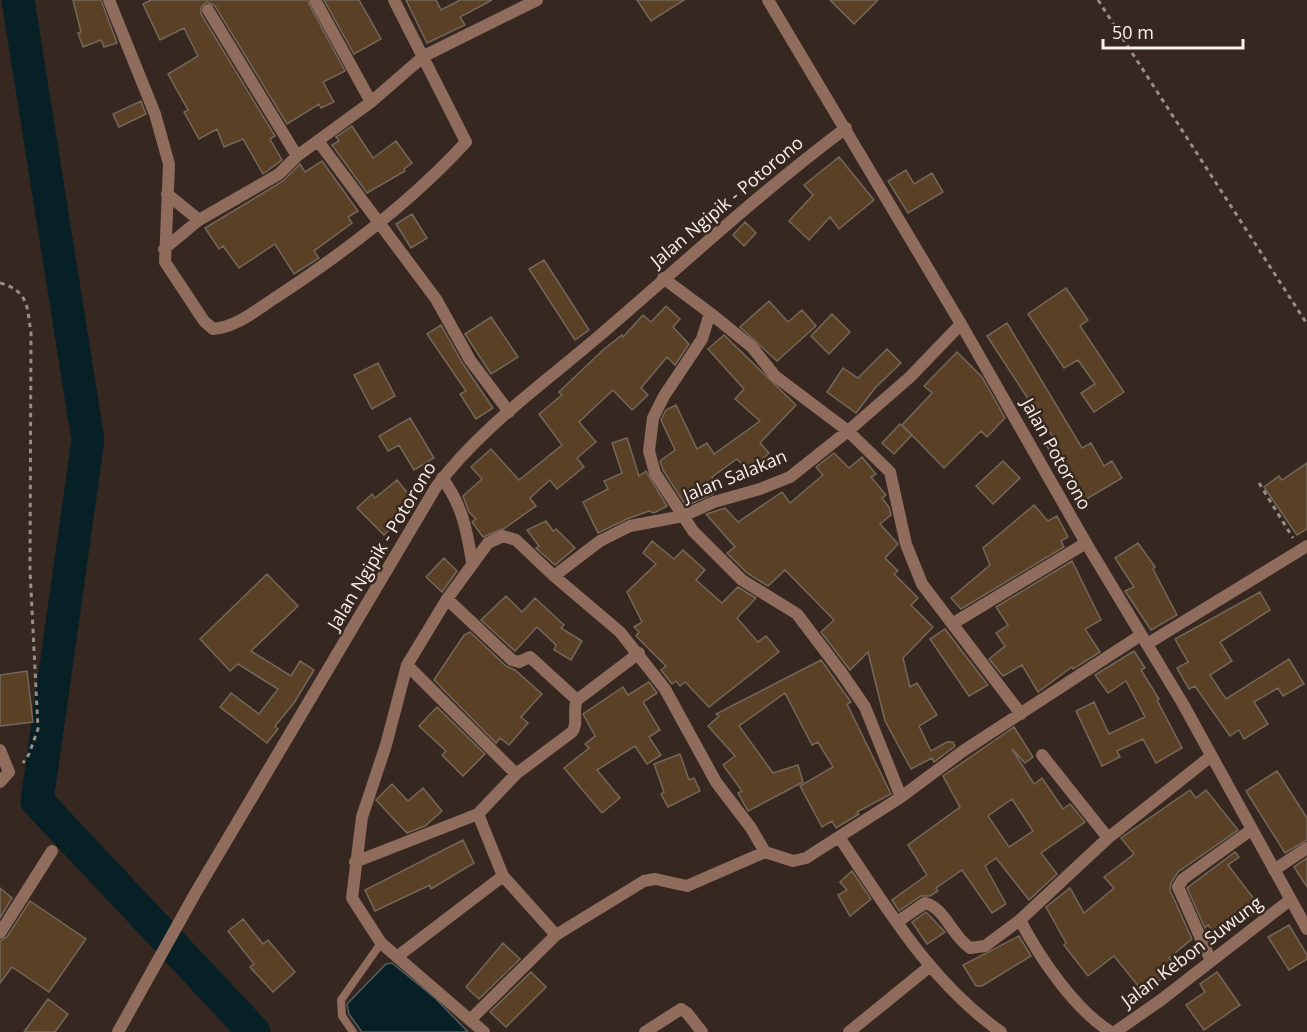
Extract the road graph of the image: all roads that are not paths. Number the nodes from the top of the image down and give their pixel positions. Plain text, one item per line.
1 (109, 0) edge
2 (315, 0) edge
3 (394, 0) edge
4 (537, 0) edge
5 (768, 0) edge
6 (208, 10) dead end
7 (424, 56) junction
8 (371, 102) junction
9 (846, 128) junction
10 (318, 141) junction
11 (297, 156) junction
12 (167, 194) junction
13 (199, 220) junction
14 (379, 221) junction
15 (164, 249) junction
16 (663, 278) junction
17 (710, 312) junction
18 (961, 324) junction
19 (509, 412) junction
20 (848, 431) junction
21 (442, 478) junction
22 (683, 516) junction
23 (1086, 543) junction
24 (1304, 548) edge
25 (472, 562) junction
26 (554, 576) junction
27 (447, 599) junction
28 (952, 624) junction
29 (1144, 640) junction
30 (639, 653) junction
31 (407, 665) junction
32 (578, 700) junction
33 (1021, 714) junction
34 (0, 750) edge
35 (1042, 755) dead end
36 (1210, 757) junction
37 (516, 774) junction
38 (0, 782) edge
39 (901, 797) junction
40 (478, 814) junction
41 (1251, 830) junction
42 (838, 837) junction
43 (1108, 838) junction
44 (1307, 848) edge
45 (52, 851) dead end
46 (765, 852) junction
47 (355, 862) junction
48 (1274, 870) junction
49 (503, 876) junction
50 (1290, 900) junction
51 (1020, 920) junction
52 (897, 922) junction
53 (1307, 929) edge
54 (0, 933) edge
55 (556, 935) junction
56 (381, 943) junction
57 (398, 956) junction
58 (1211, 961) junction
59 (928, 967) junction
60 (471, 1019) junction
61 (118, 1032) edge
62 (353, 1032) edge
63 (484, 1032) edge
64 (645, 1032) edge
65 (702, 1032) edge
66 (849, 1032) edge
67 (1001, 1032) edge
68 (1113, 1032) edge

1 - 12 street
2 - 8 street
3 - 7 street
4 - 7 street
5 - 9 street, Jalan Potorono
6 - 11 street
7 - 8 street
7 - 14 street
8 - 10 street
9 - 16 street, Jalan Ngipik - Potorono
9 - 18 street, Jalan Potorono
10 - 11 street
10 - 14 street
11 - 13 street
12 - 13 street
12 - 15 street
13 - 15 street
14 - 15 street
14 - 19 street
16 - 17 street
16 - 19 street, Jalan Ngipik - Potorono
17 - 20 street
17 - 22 street
18 - 20 street, Jalan Salakan
18 - 23 street, Jalan Potorono
19 - 21 street, Jalan Ngipik - Potorono
20 - 22 street, Jalan Salakan
20 - 28 street
21 - 25 street
21 - 61 street, Jalan Ngipik - Potorono
22 - 26 street, Jalan Salakan
22 - 39 street
23 - 28 street
23 - 29 street, Jalan Potorono
24 - 29 street
25 - 26 street
25 - 27 street
26 - 30 street
27 - 31 street
27 - 32 street
28 - 33 street
29 - 33 street
29 - 36 street, Jalan Potorono
30 - 32 street
30 - 46 street
31 - 37 street
31 - 47 street
32 - 37 street
33 - 39 street
34 - 38 street
35 - 43 street
36 - 41 street, Jalan Potorono
36 - 43 street
37 - 40 street
39 - 42 street
40 - 47 street
40 - 49 street
41 - 48 street, Jalan Potorono
41 - 58 street
42 - 46 street
42 - 52 street
43 - 51 street
44 - 48 street
45 - 54 street
46 - 55 street
47 - 56 street
48 - 50 street, Jalan Potorono
49 - 55 street
49 - 57 street
50 - 53 street, Jalan Potorono
50 - 58 street, Jalan Kebon Suwung
51 - 52 street
51 - 68 street
52 - 59 street
55 - 60 street
56 - 57 street
56 - 62 lane
57 - 60 street
58 - 68 street, Jalan Kebon Suwung
59 - 66 street
59 - 67 street
60 - 63 street
64 - 65 street

